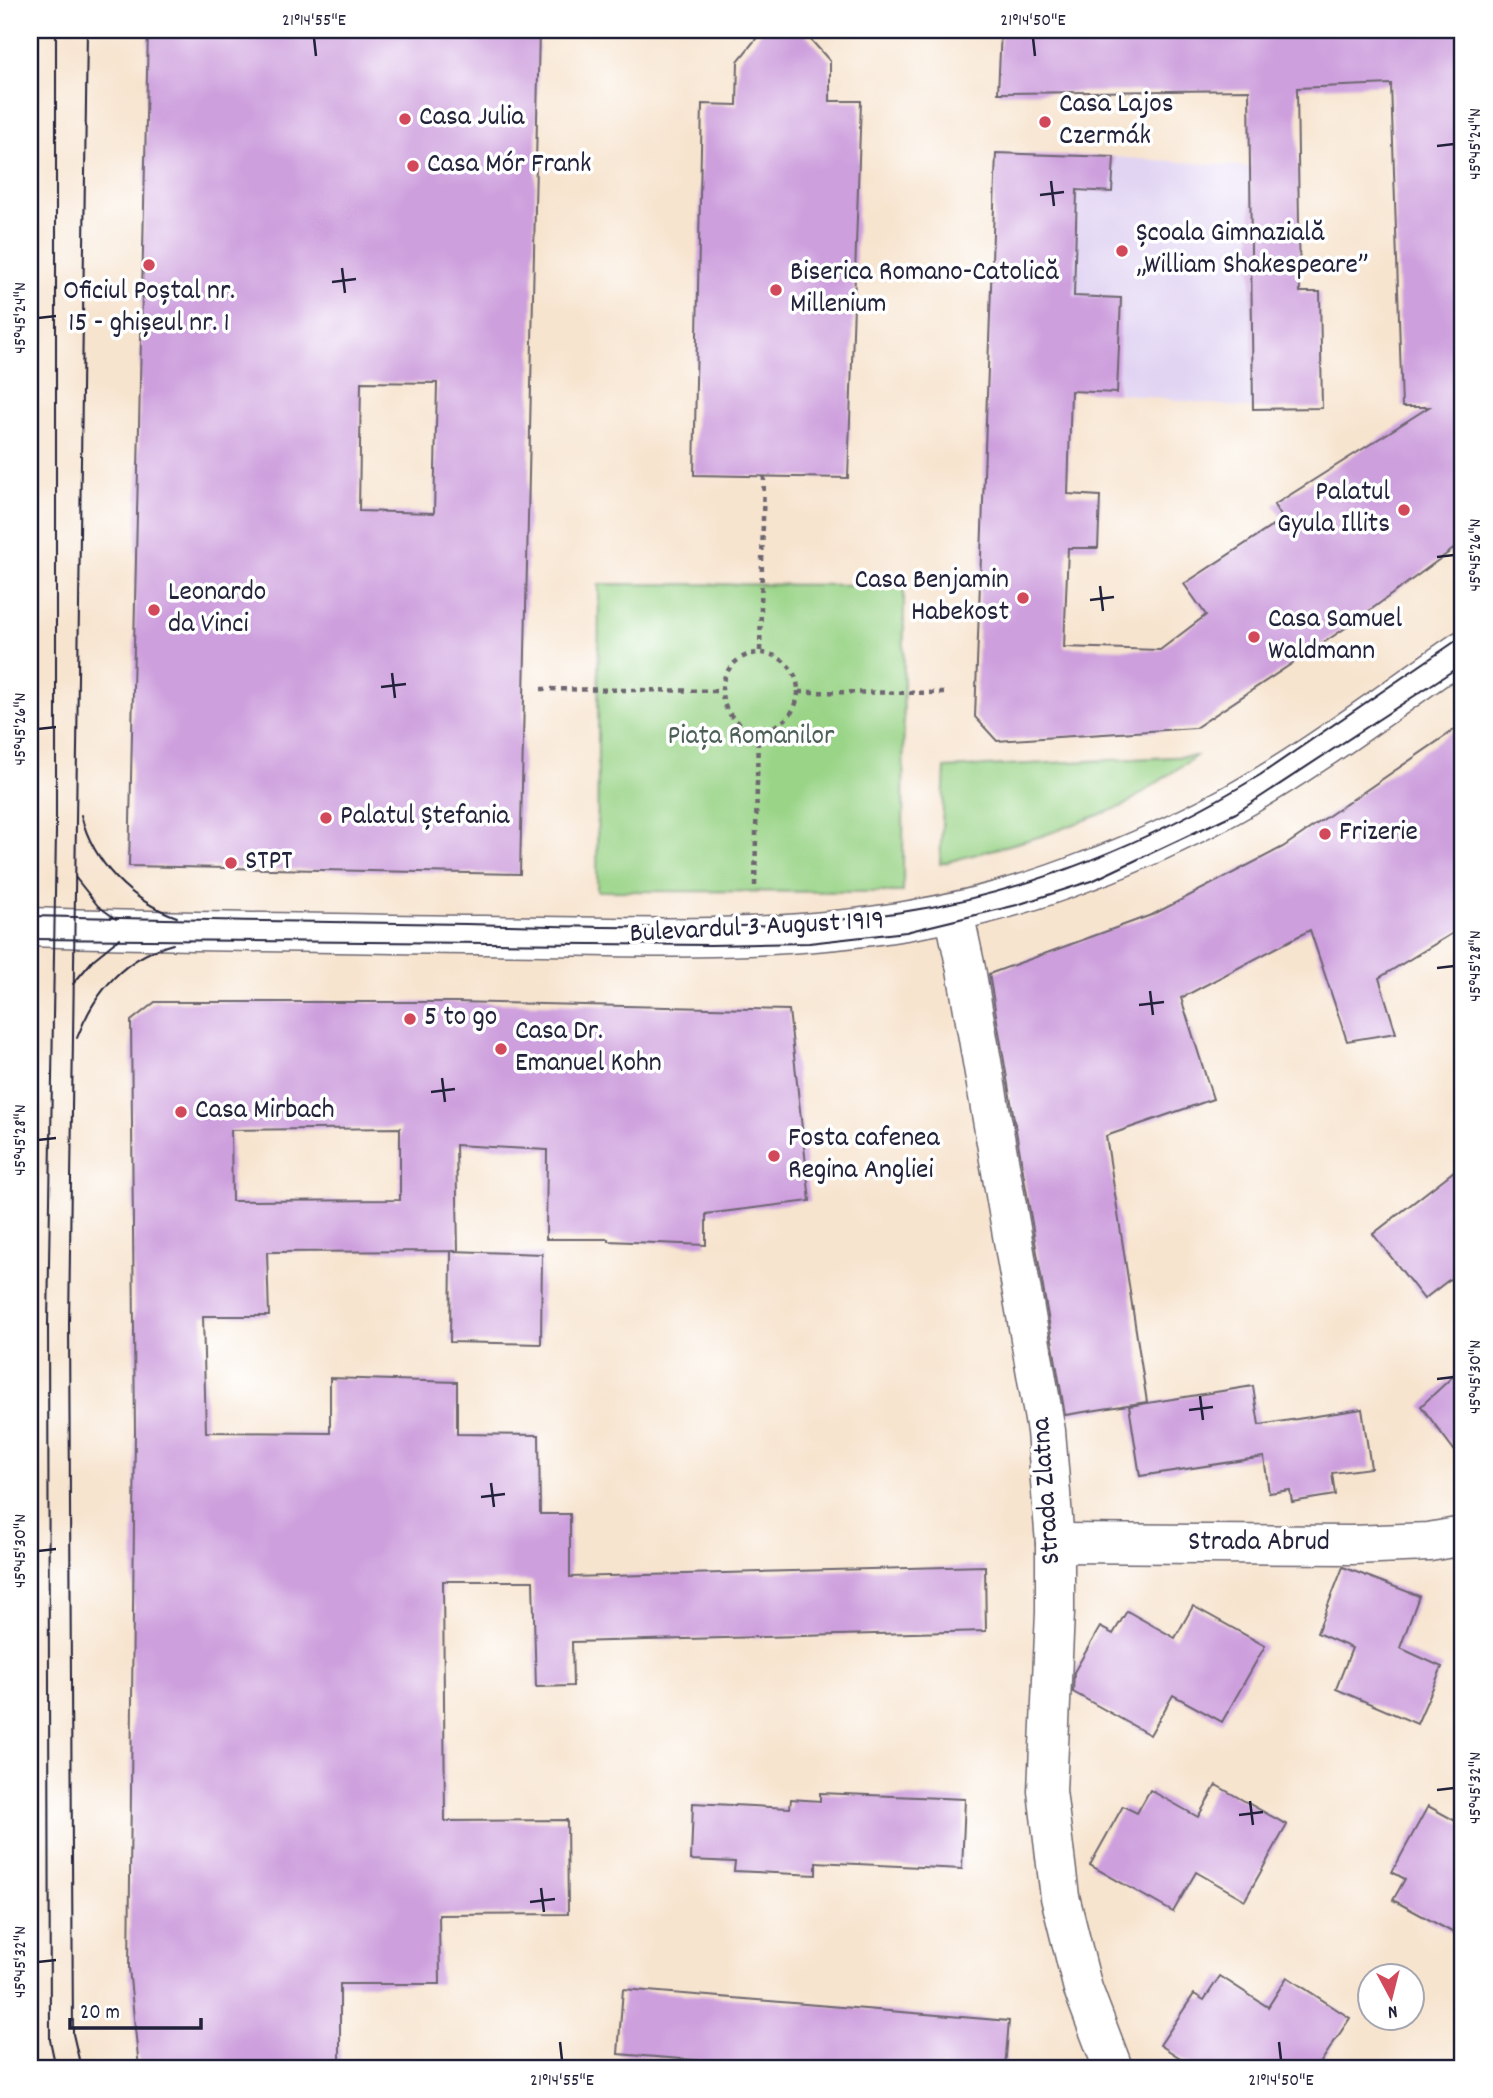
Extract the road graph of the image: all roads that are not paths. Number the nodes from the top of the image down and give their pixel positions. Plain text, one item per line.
1 (1463, 650) edge
2 (954, 912) junction
3 (47, 928) edge
4 (1463, 1536) edge
5 (1055, 1543) junction
6 (1113, 2068) edge

1 - 2 street, Bulevardul 3 August 1919
2 - 3 street, Bulevardul 3 August 1919
2 - 5 street, Strada Zlatna
4 - 5 street, Strada Abrud
5 - 6 street, Strada Zlatna

